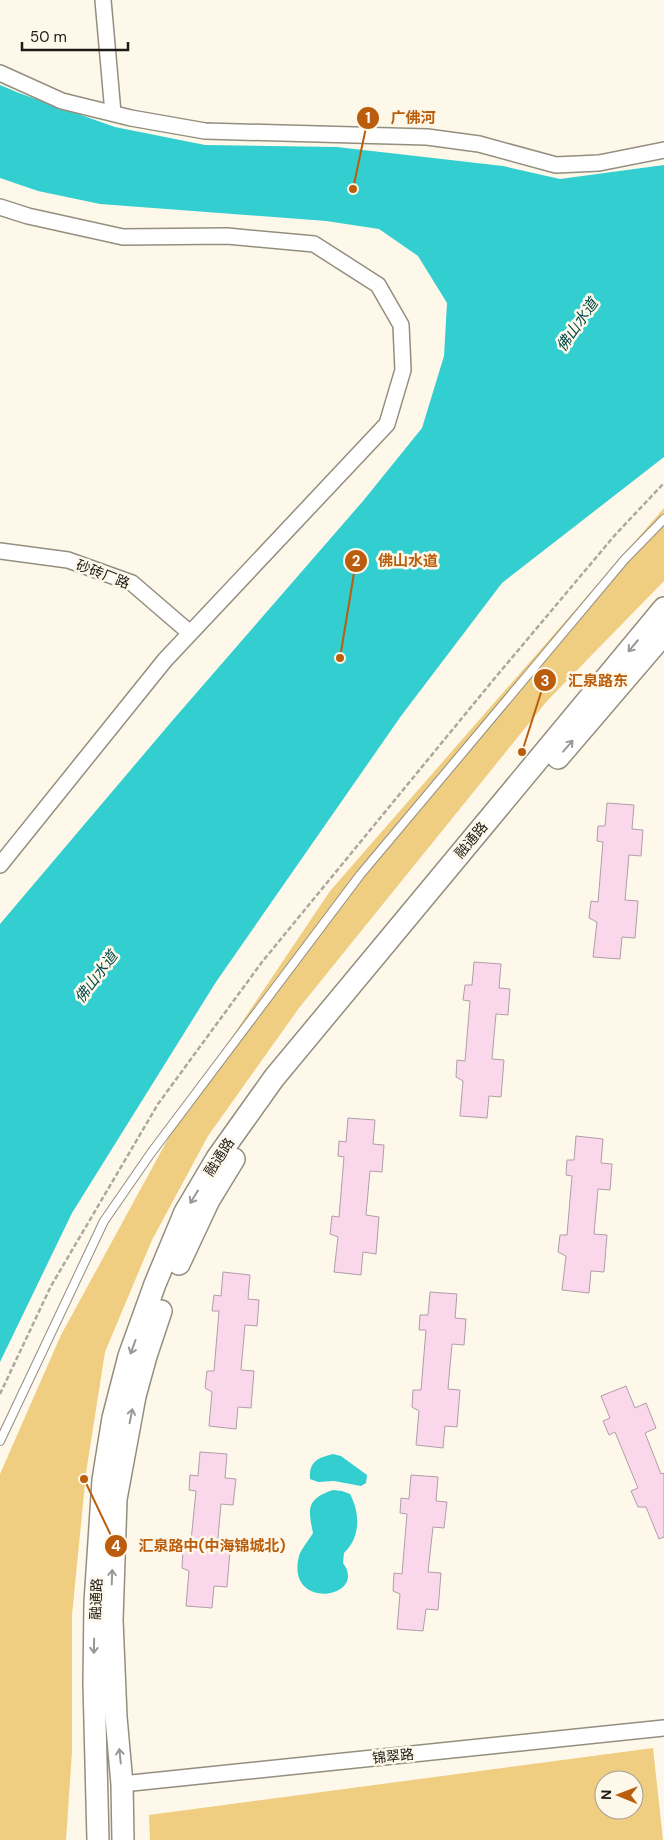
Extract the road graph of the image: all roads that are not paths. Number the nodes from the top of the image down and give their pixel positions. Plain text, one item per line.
1 (103, 0) edge
2 (0, 73) edge
3 (112, 113) junction
4 (664, 150) edge
5 (0, 207) edge
6 (664, 519) edge
7 (0, 551) edge
8 (664, 608) edge
9 (190, 633) junction
10 (664, 634) edge
11 (0, 865) edge
12 (0, 1441) edge
13 (664, 1728) edge
14 (122, 1784) junction
15 (98, 1840) edge
16 (123, 1840) edge

1 - 3 street
2 - 3 street
3 - 4 street
5 - 9 street
6 - 12 lane
7 - 9 street, 砂砖厂路
8 -> 15 main road, 融通路
9 - 11 street
14 -> 10 main road, 融通路
13 - 14 street, 锦翠路
14 - 16 main road, 融通路

